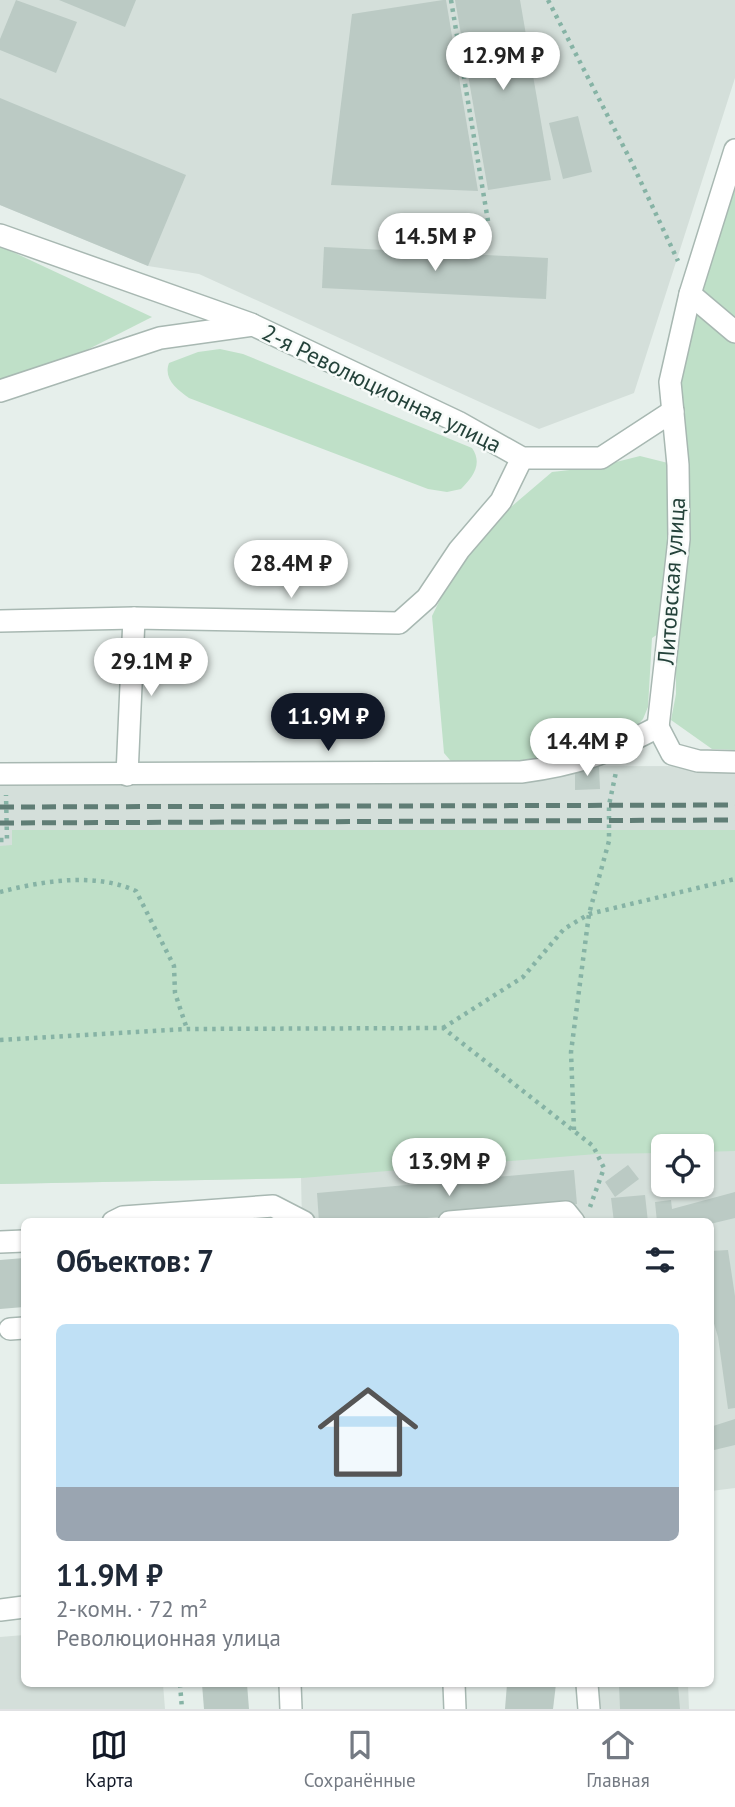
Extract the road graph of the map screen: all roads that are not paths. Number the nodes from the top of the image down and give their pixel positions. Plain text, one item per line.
1 (735, 150) edge
2 (0, 235) edge
3 (691, 294) junction
4 (253, 325) junction
5 (735, 331) edge
6 (4, 387) edge
7 (673, 411) junction
8 (522, 458) junction
9 (134, 618) junction
10 (0, 621) edge
11 (658, 727) junction
12 (735, 762) edge
13 (0, 774) edge
14 (127, 775) junction
15 (582, 1216) edge
16 (121, 1218) edge
17 (296, 1218) edge
18 (496, 1218) edge
19 (21, 1241) edge
20 (0, 1242) edge
21 (21, 1607) edge
22 (0, 1610) edge
23 (290, 1687) edge
24 (454, 1687) edge
25 (587, 1687) edge
26 (291, 1709) edge
27 (455, 1709) edge
28 (589, 1709) edge

1 - 3 street, Литовская улица
2 - 4 street
3 - 5 street
3 - 7 street, Литовская улица
4 - 6 street, 2-я Революционная улица
4 - 8 street, 2-я Революционная улица
7 - 8 street, 2-я Революционная улица
7 - 11 street, Литовская улица
8 - 9 street
9 - 10 street
9 - 14 street
11 - 12 street
11 - 14 street
13 - 14 street
15 - 18 street
16 - 17 street
19 - 20 street
21 - 22 street
23 - 26 street
24 - 27 street
25 - 28 street

